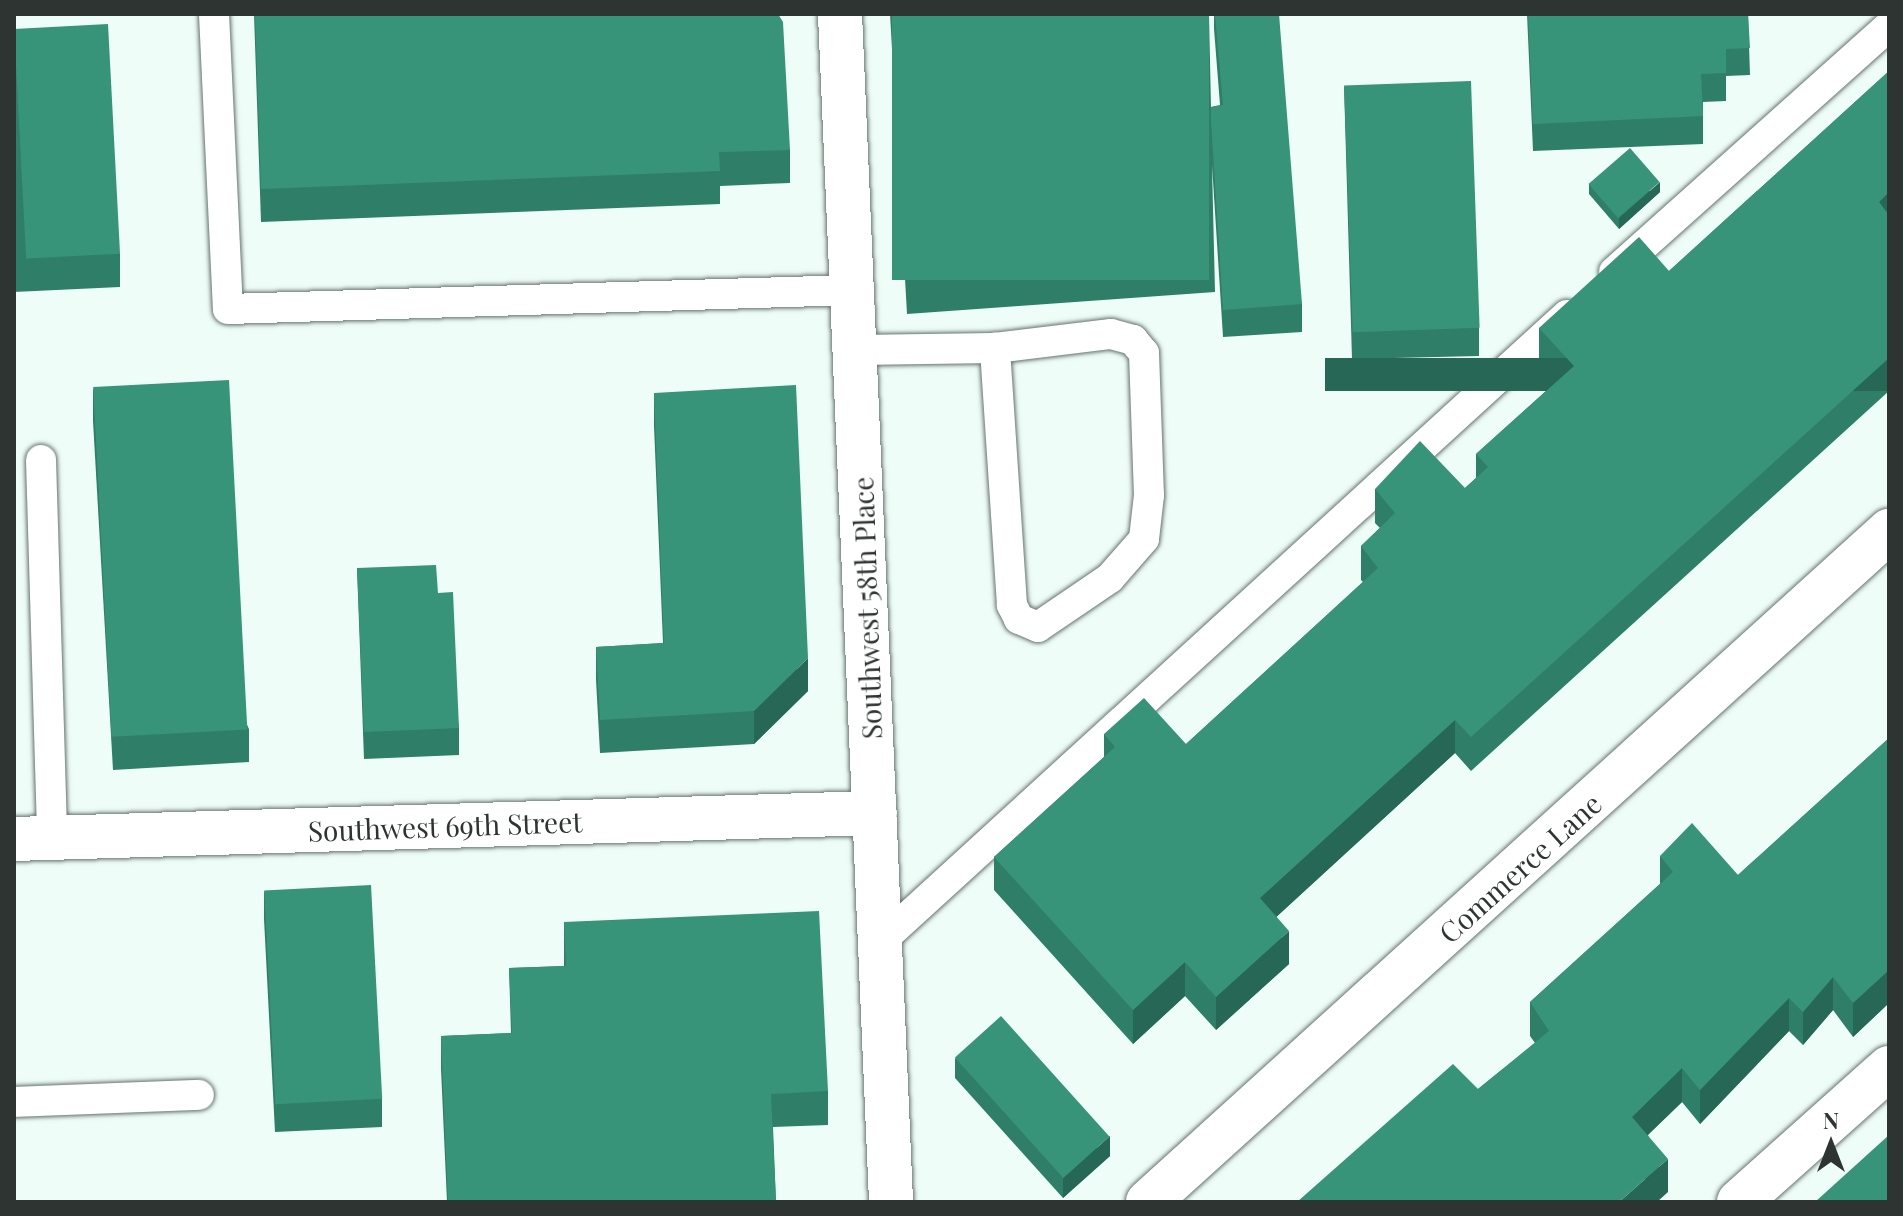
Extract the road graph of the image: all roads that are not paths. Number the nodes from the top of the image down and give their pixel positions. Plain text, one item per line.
1 (214, 14) edge
2 (840, 14) edge
3 (1889, 26) edge
4 (854, 290) junction
5 (995, 348) junction
6 (857, 350) junction
7 (41, 460) dead end
8 (1889, 531) edge
9 (875, 813) junction
10 (33, 838) edge
11 (880, 942) junction
12 (1889, 1068) edge
13 (199, 1095) dead end
14 (14, 1102) edge
15 (891, 1202) edge
16 (1148, 1202) edge
17 (1739, 1202) edge

1 - 4 lane
2 - 4 street, Southwest 58th Place
3 - 11 lane
4 - 6 street, Southwest 58th Place
5 - 5 lane
5 - 6 lane
6 - 9 street, Southwest 58th Place
7 - 10 lane
8 - 16 street, Commerce Lane
9 - 10 street, Southwest 69th Street
9 - 11 street, Southwest 58th Place
11 - 15 street, Southwest 58th Place
12 - 17 street
13 - 14 lane

